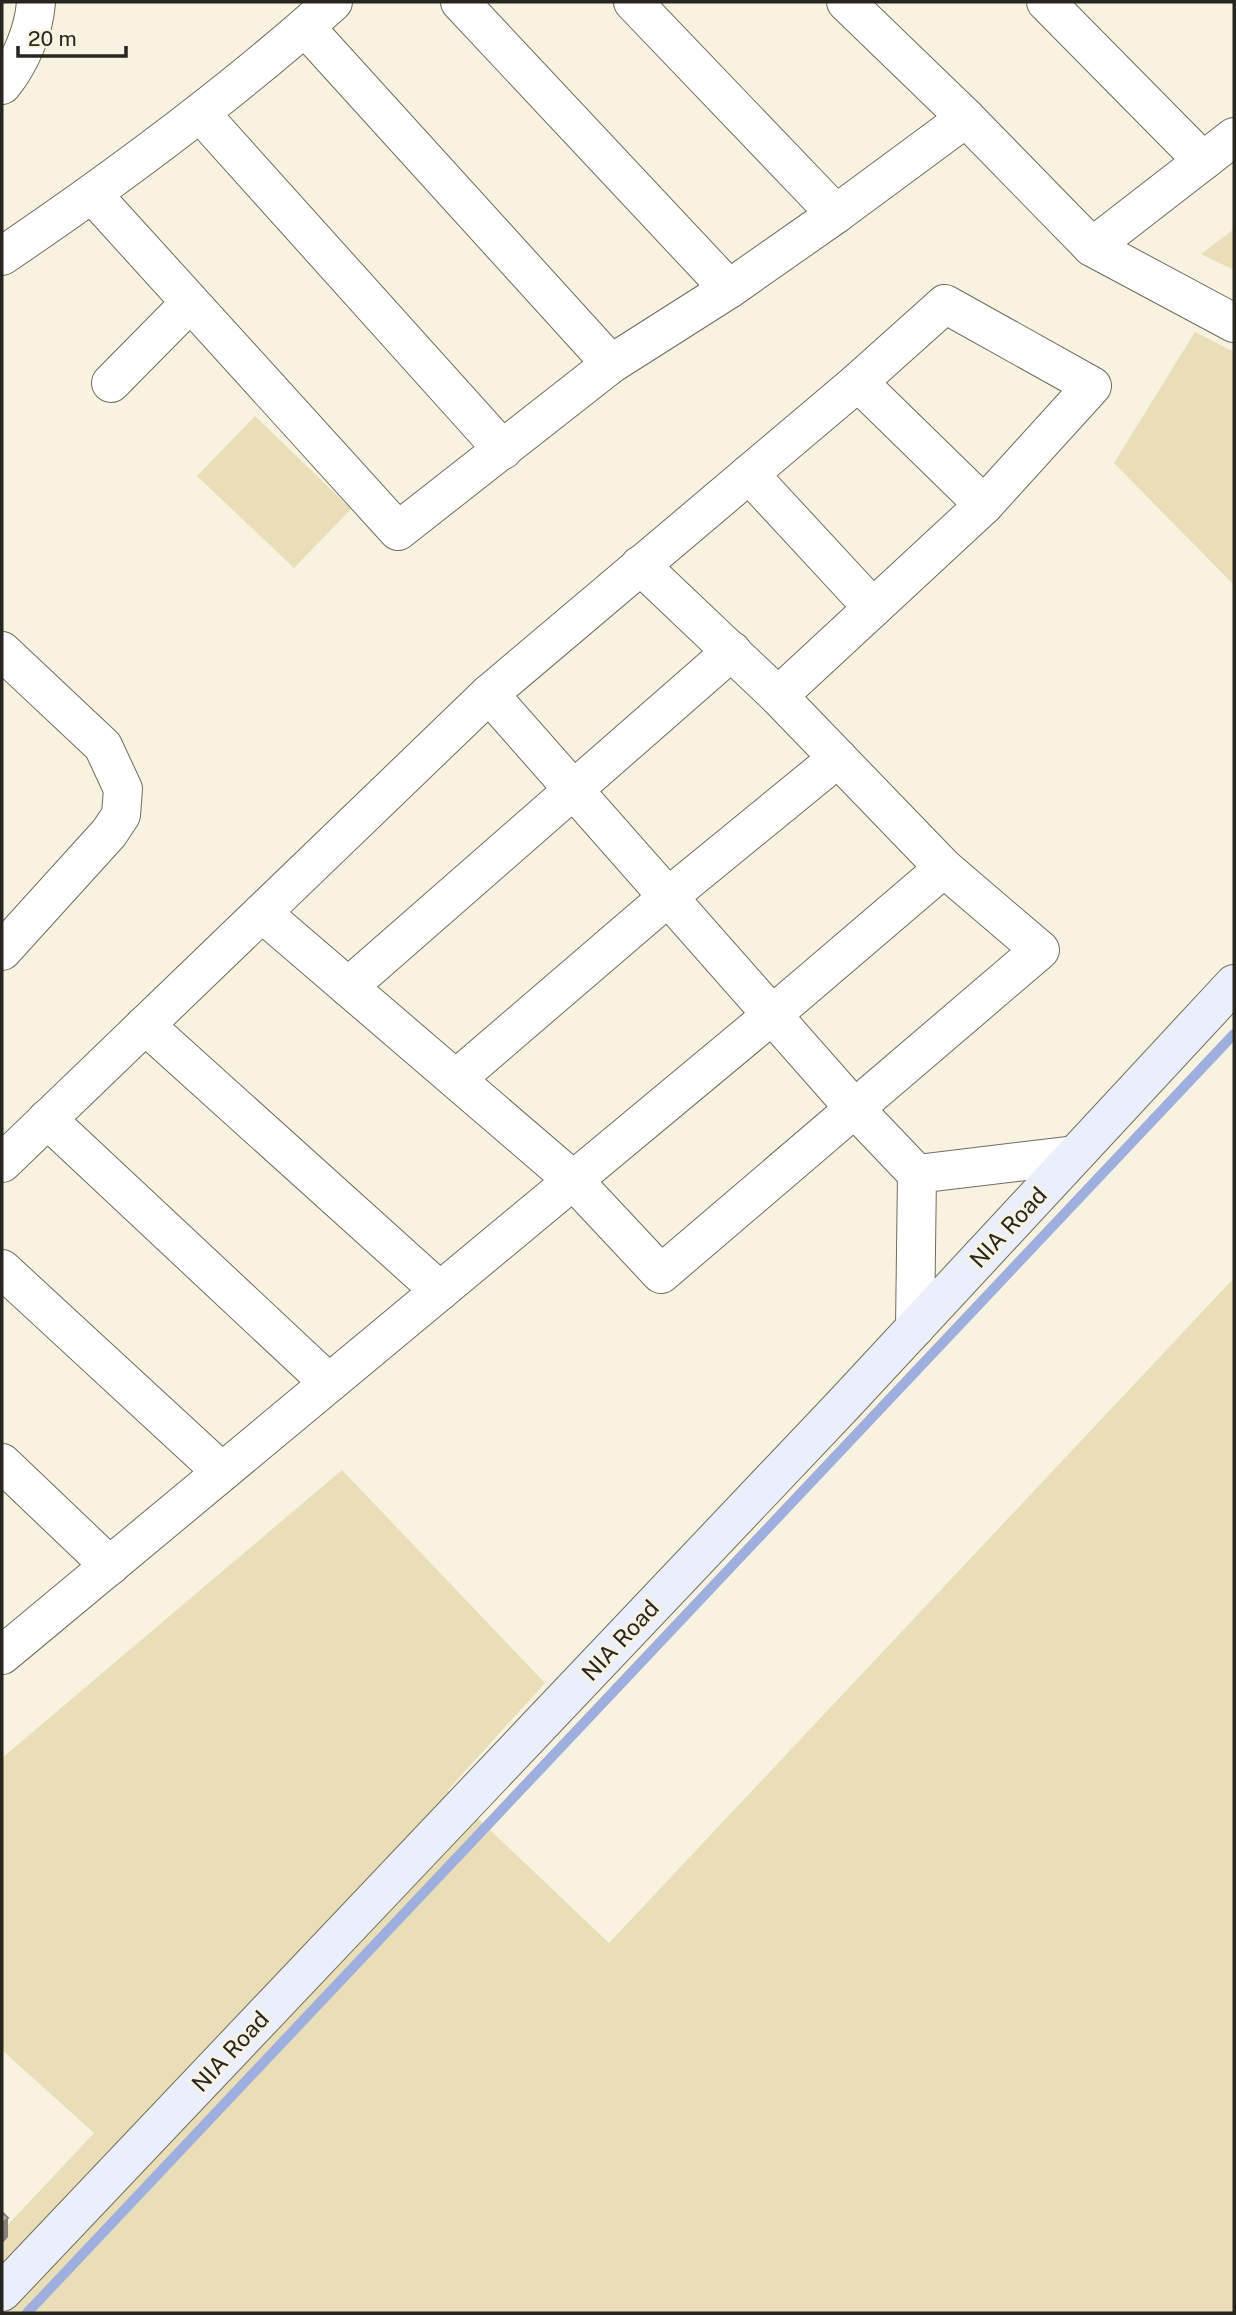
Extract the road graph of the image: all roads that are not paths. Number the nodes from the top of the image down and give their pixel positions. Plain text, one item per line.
1 (36, 2) edge
2 (460, 2) edge
3 (633, 2) edge
4 (846, 2) edge
5 (1046, 2) edge
6 (319, 14) edge
7 (2, 85) edge
8 (201, 113) junction
9 (966, 118) junction
10 (1234, 137) edge
11 (1203, 161) junction
12 (93, 195) junction
13 (836, 214) junction
14 (1091, 247) junction
15 (2, 256) edge
16 (729, 289) junction
17 (190, 303) junction
18 (1234, 323) edge
19 (611, 364) junction
20 (111, 383) dead end
21 (858, 383) junction
22 (502, 450) junction
23 (749, 474) junction
24 (984, 505) junction
25 (640, 565) junction
26 (873, 608) junction
27 (2, 650) edge
28 (732, 651) junction
29 (489, 694) junction
30 (778, 696) junction
31 (838, 758) junction
32 (573, 790) junction
33 (944, 868) junction
34 (668, 897) junction
35 (262, 913) junction
36 (2, 951) edge
37 (1234, 984) edge
38 (348, 987) junction
39 (772, 1015) junction
40 (145, 1025) junction
41 (456, 1079) junction
42 (855, 1109) junction
43 (47, 1119) junction
44 (1076, 1155) junction
45 (2, 1163) edge
46 (917, 1174) junction
47 (573, 1180) junction
48 (2, 1269) edge
49 (440, 1291) junction
50 (915, 1328) junction
51 (329, 1383) junction
52 (2, 1463) edge
53 (222, 1472) junction
54 (110, 1566) junction
55 (2, 1654) edge
56 (2, 2292) edge

1 - 7 street
2 - 16 street
3 - 13 street
4 - 9 street
5 - 11 street
6 - 8 street
6 - 19 street
8 - 12 street
8 - 22 street
9 - 13 street
9 - 14 street
10 - 11 street
11 - 14 street
12 - 15 street
12 - 17 street
13 - 16 street
14 - 18 street
16 - 19 street
17 - 20 street
17 - 22 street
19 - 22 street
21 - 23 street
21 - 24 street
21 - 24 street
23 - 25 street
23 - 26 street
24 - 26 street
25 - 28 street
25 - 29 street
26 - 30 street
27 - 36 street
28 - 30 street
28 - 32 street
29 - 32 street
29 - 35 street
30 - 31 street
31 - 33 street
31 - 34 street
32 - 34 street
32 - 38 street
33 - 39 street
33 - 42 street
34 - 39 street
34 - 41 street
35 - 38 street
35 - 40 street
37 - 44 street, NIA Road
38 - 41 street
39 - 42 street
39 - 47 street
40 - 43 street
40 - 49 street
41 - 47 street
42 - 46 street
42 - 47 street
43 - 45 street
43 - 51 street
44 - 46 street
44 - 50 street, NIA Road
46 - 50 street
47 - 49 street
48 - 53 street
49 - 51 street
50 - 56 street, NIA Road
51 - 53 street
52 - 54 street
53 - 54 street
54 - 55 street

